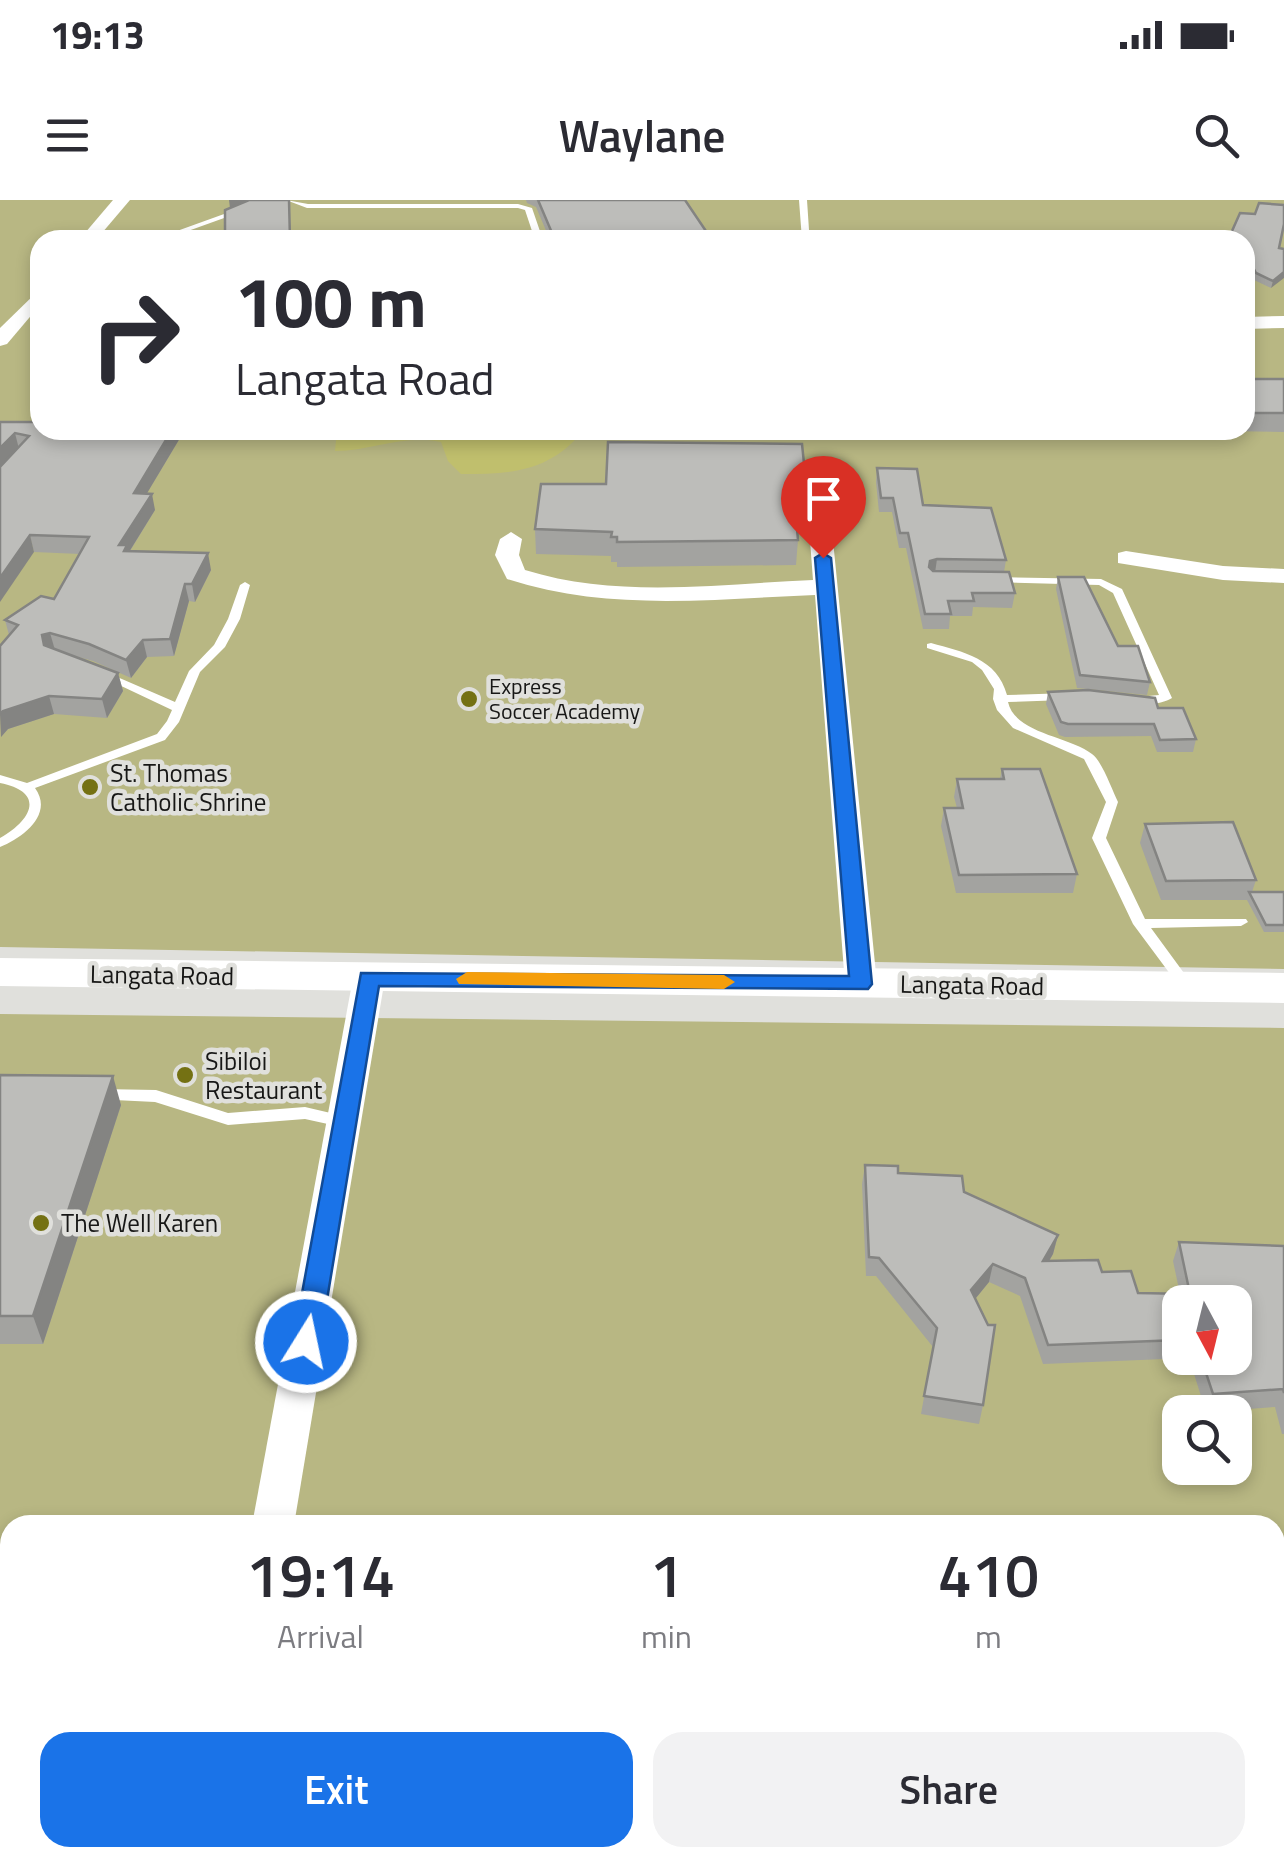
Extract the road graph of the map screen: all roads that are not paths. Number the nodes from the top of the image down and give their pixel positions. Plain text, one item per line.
1 (122, 200) edge
2 (270, 200) edge
3 (290, 200) edge
4 (803, 200) edge
5 (96, 230) edge
6 (184, 230) edge
7 (536, 230) edge
8 (806, 230) edge
9 (30, 306) edge
10 (1284, 322) edge
11 (1255, 323) edge
12 (0, 340) edge
13 (818, 500) dead end
14 (510, 539) dead end
15 (1126, 558) dead end
16 (1284, 576) edge
17 (971, 580) edge
18 (245, 585) dead end
19 (826, 586) junction
20 (930, 646) dead end
21 (88, 667) edge
22 (1086, 695) edge
23 (999, 699) junction
24 (1119, 699) edge
25 (178, 708) junction
26 (0, 779) edge
27 (28, 787) junction
28 (0, 843) edge
29 (1242, 922) dead end
30 (1140, 924) junction
31 (0, 972) edge
32 (369, 978) junction
33 (860, 984) junction
34 (1187, 987) junction
35 (1284, 988) edge
36 (78, 1094) edge
37 (346, 1122) junction
38 (275, 1515) edge

1 - 5 street
2 - 6 lane
3 - 7 lane
4 - 8 lane
9 - 12 street
10 - 11 street
13 - 19 street
14 - 19 street
15 - 16 street
17 - 24 lane
18 - 25 lane
19 - 33 street
20 - 23 lane
21 - 25 lane
22 - 23 lane
23 - 30 lane
25 - 27 lane
26 - 27 lane
27 - 28 lane
29 - 30 lane
30 - 34 lane
31 - 32 main road, Langata Road
32 - 33 main road, Langata Road
32 - 37 street
33 - 34 main road, Langata Road
34 - 35 main road, Langata Road
36 - 37 lane
37 - 38 street

